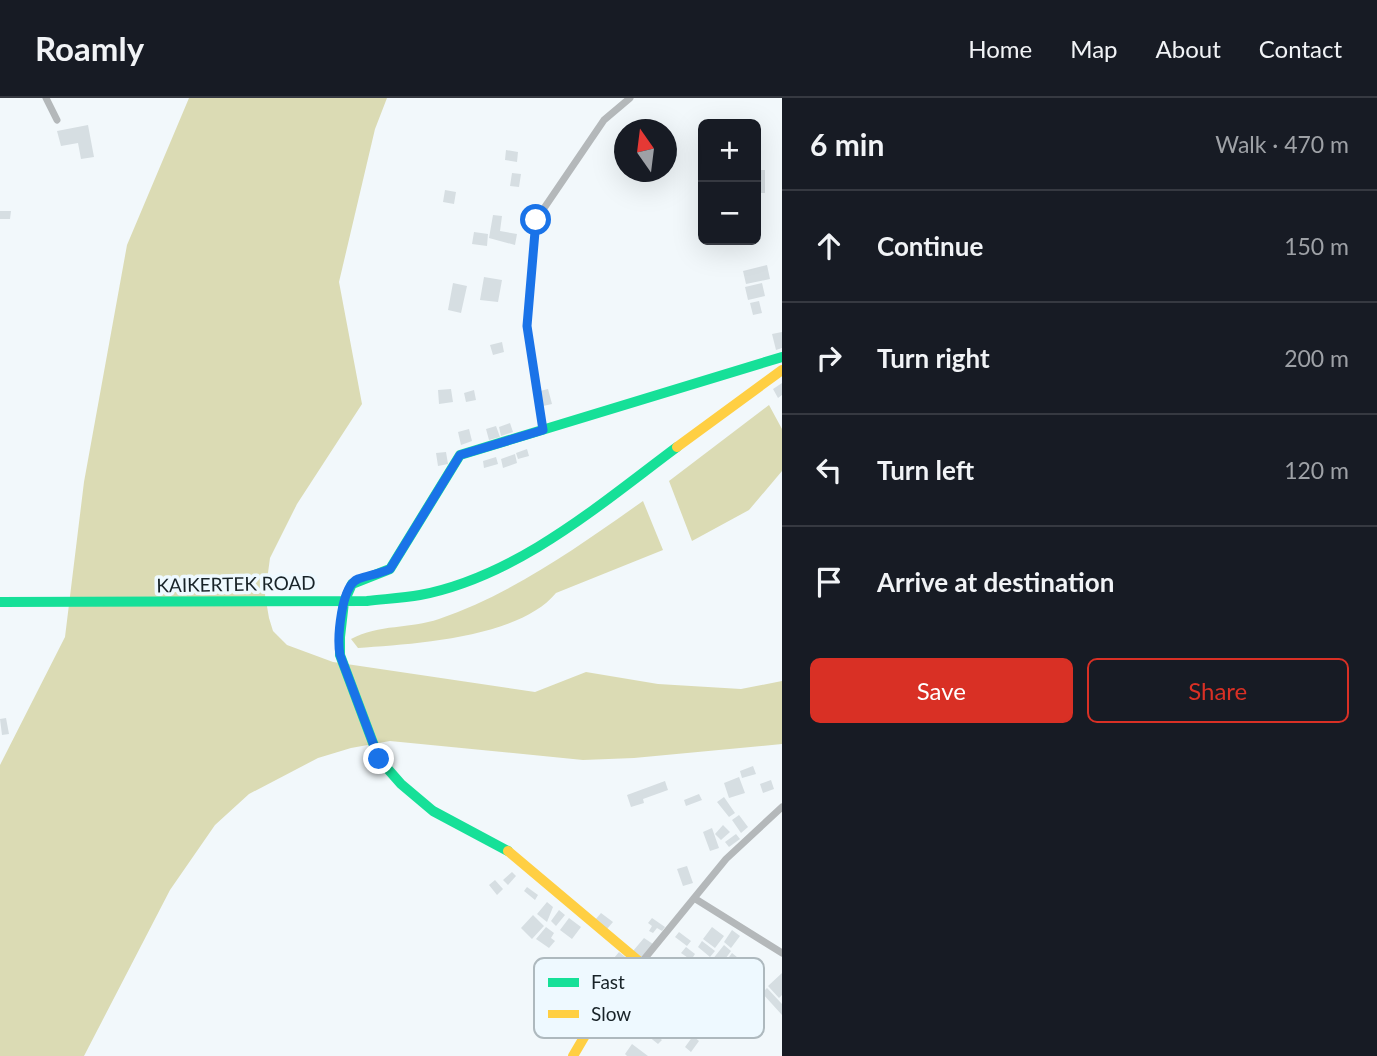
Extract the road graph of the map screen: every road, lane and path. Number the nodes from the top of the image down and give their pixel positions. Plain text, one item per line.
1 (46, 98) edge
2 (630, 98) edge
3 (57, 120) dead end
4 (782, 357) edge
5 (782, 370) edge
6 (543, 430) junction
7 (0, 602) edge
8 (782, 807) edge
9 (694, 898) junction
10 (782, 953) edge
11 (634, 958) edge
12 (644, 958) edge
13 (584, 1038) edge
14 (573, 1056) edge

1 - 3 street
2 - 6 street
4 - 6 street
5 - 7 street, KAIKERTEK ROAD
6 - 11 street
8 - 9 street
9 - 10 street
9 - 12 street
13 - 14 street

